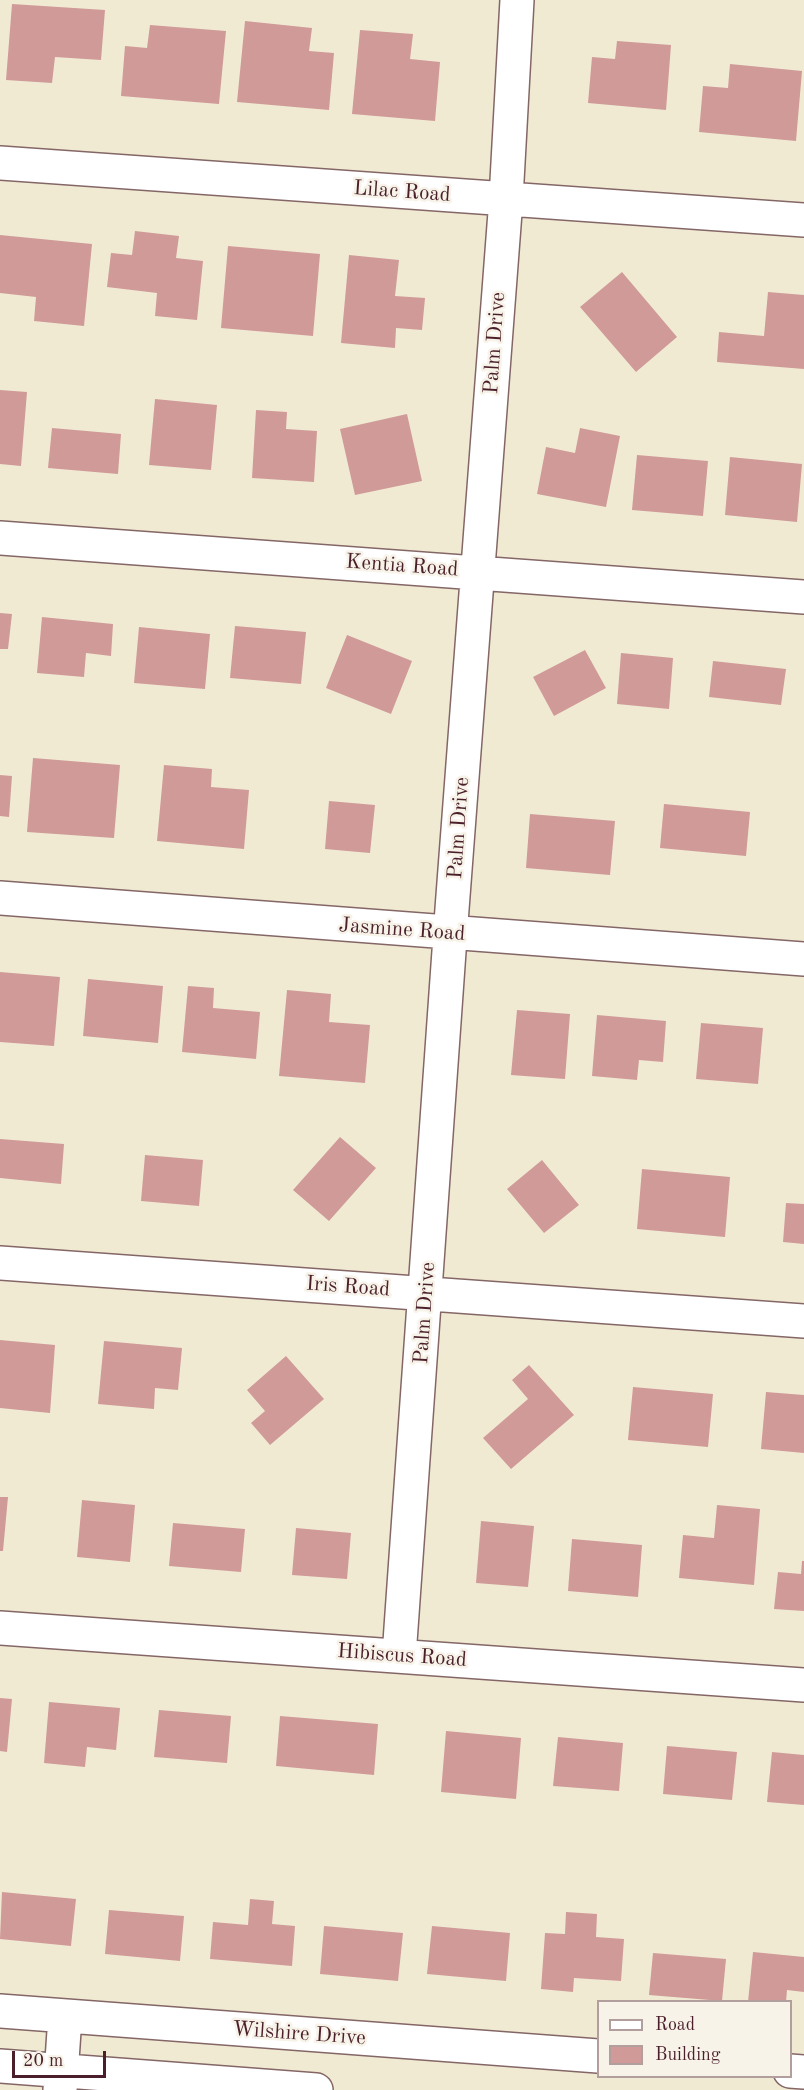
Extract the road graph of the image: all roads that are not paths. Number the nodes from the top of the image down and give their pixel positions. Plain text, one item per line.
1 (518, 0) edge
2 (0, 163) edge
3 (506, 199) junction
4 (804, 220) edge
5 (0, 538) edge
6 (477, 572) junction
7 (804, 597) edge
8 (0, 898) edge
9 (451, 934) junction
10 (804, 959) edge
11 (0, 1263) edge
12 (426, 1293) junction
13 (804, 1321) edge
14 (0, 1628) edge
15 (399, 1656) junction
16 (804, 1685) edge
17 (0, 2011) edge
18 (65, 2016) junction
19 (597, 2056) edge
20 (0, 2066) edge
21 (60, 2080) edge
22 (316, 2090) edge

1 - 3 street, Palm Drive
2 - 3 street, Lilac Road
3 - 4 street, Lilac Road
3 - 6 street, Palm Drive
5 - 6 street, Kentia Road
6 - 7 street, Kentia Road
6 - 9 street, Palm Drive
8 - 9 street, Jasmine Road
9 - 10 street, Jasmine Road
9 - 12 street, Palm Drive
11 - 12 street, Iris Road
12 - 13 street, Iris Road
12 - 15 street, Palm Drive
14 - 15 street, Hibiscus Road
15 - 16 street, Hibiscus Road
17 - 18 street, Wilshire Drive
18 - 19 street, Wilshire Drive
18 - 21 street
20 - 21 street
21 - 22 street

